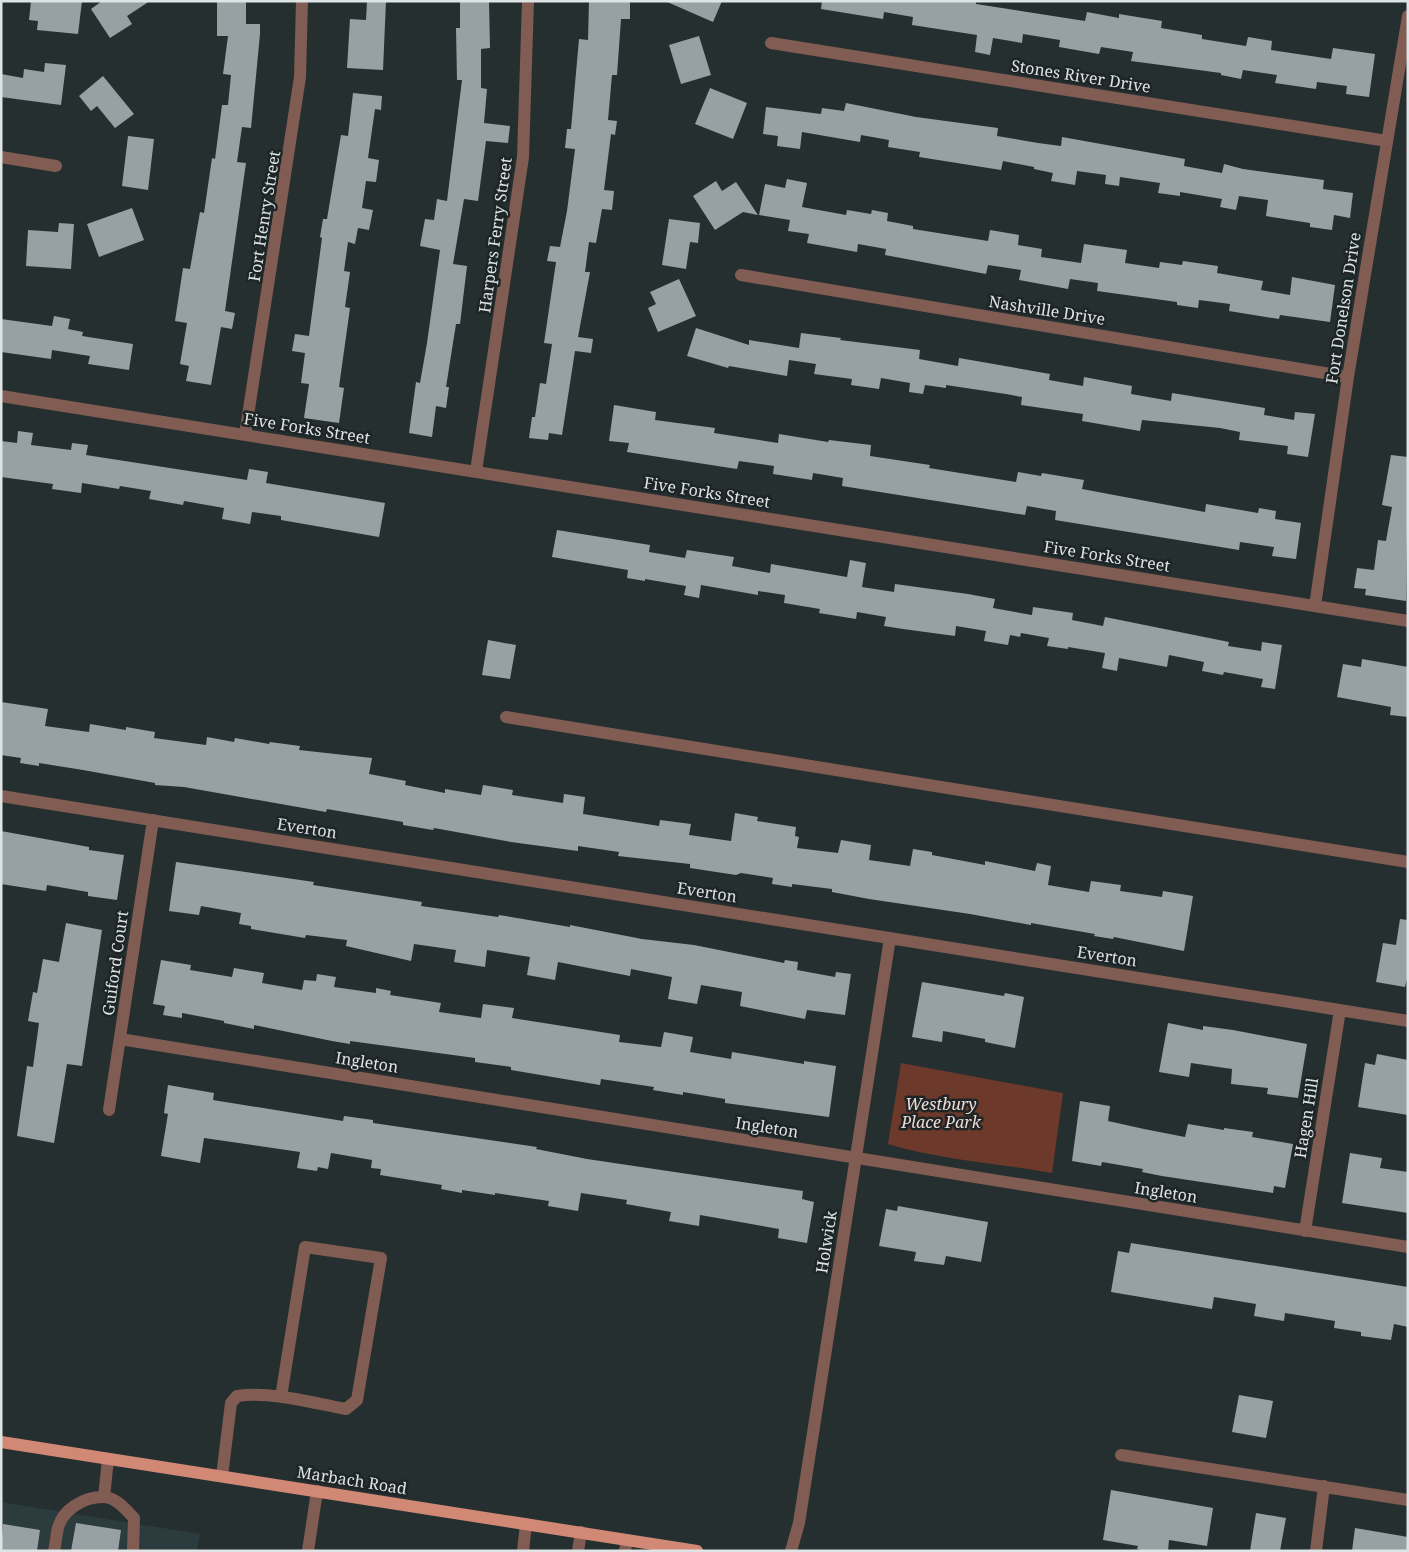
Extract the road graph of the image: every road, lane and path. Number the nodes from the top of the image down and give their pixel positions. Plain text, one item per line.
1 (302, 1) edge
2 (528, 1) edge
3 (1408, 16) edge
4 (771, 43) dead end
5 (1387, 142) junction
6 (1, 157) edge
7 (56, 166) dead end
8 (741, 275) dead end
9 (1348, 377) junction
10 (1, 396) edge
11 (245, 435) junction
12 (476, 471) junction
13 (1315, 606) junction
14 (1408, 621) edge
15 (506, 717) dead end
16 (1, 796) edge
17 (153, 820) junction
18 (1408, 862) edge
19 (890, 938) junction
20 (1340, 1010) junction
21 (1408, 1021) edge
22 (120, 1039) junction
23 (109, 1110) dead end
24 (855, 1158) junction
25 (1305, 1231) junction
26 (1408, 1247) edge
27 (281, 1397) junction
28 (1, 1442) edge
29 (1122, 1455) dead end
30 (108, 1459) junction
31 (222, 1476) junction
32 (1324, 1486) junction
33 (317, 1491) junction
34 (104, 1497) junction
35 (1408, 1500) edge
36 (526, 1524) junction
37 (581, 1532) junction
38 (626, 1545) edge
39 (657, 1548) edge
40 (54, 1551) edge
41 (133, 1551) edge
42 (308, 1551) edge
43 (523, 1551) edge
44 (578, 1551) edge
45 (697, 1551) edge
46 (791, 1551) edge
47 (1316, 1551) edge

1 - 11 street, Fort Henry Street
2 - 12 street, Harpers Ferry Street
3 - 5 street, Fort Donelson Drive
4 - 5 street, Stones River Drive
5 - 9 street, Fort Donelson Drive
6 - 7 street
8 - 9 street, Nashville Drive
9 - 13 street, Fort Donelson Drive
10 - 11 street, Five Forks Street
11 - 12 street, Five Forks Street
12 - 13 street, Five Forks Street
13 - 14 street, Five Forks Street
15 - 18 street
16 - 17 street, Everton
17 - 19 street, Everton
17 - 22 street, Guiford Court
19 - 20 street, Everton
19 - 24 street, Holwick
20 - 21 street, Everton
20 - 25 street, Hagen Hill
22 - 23 street, Guiford Court
22 - 24 street, Ingleton
24 - 25 street, Ingleton
24 - 46 street, Holwick
25 - 26 street, Ingleton
27 - 27 street
27 - 31 street
28 - 30 main road, Marbach Road
29 - 32 street
30 - 31 main road, Marbach Road
30 - 34 street
31 - 33 main road, Marbach Road
32 - 35 street
32 - 47 street
33 - 36 main road, Marbach Road
33 - 42 street
34 - 40 street
34 - 41 street
36 - 37 main road, Marbach Road
36 - 43 street
37 - 38 main road, Marbach Road
37 - 44 street
38 - 39 main road, Marbach Road
39 - 45 main road, Marbach Road

